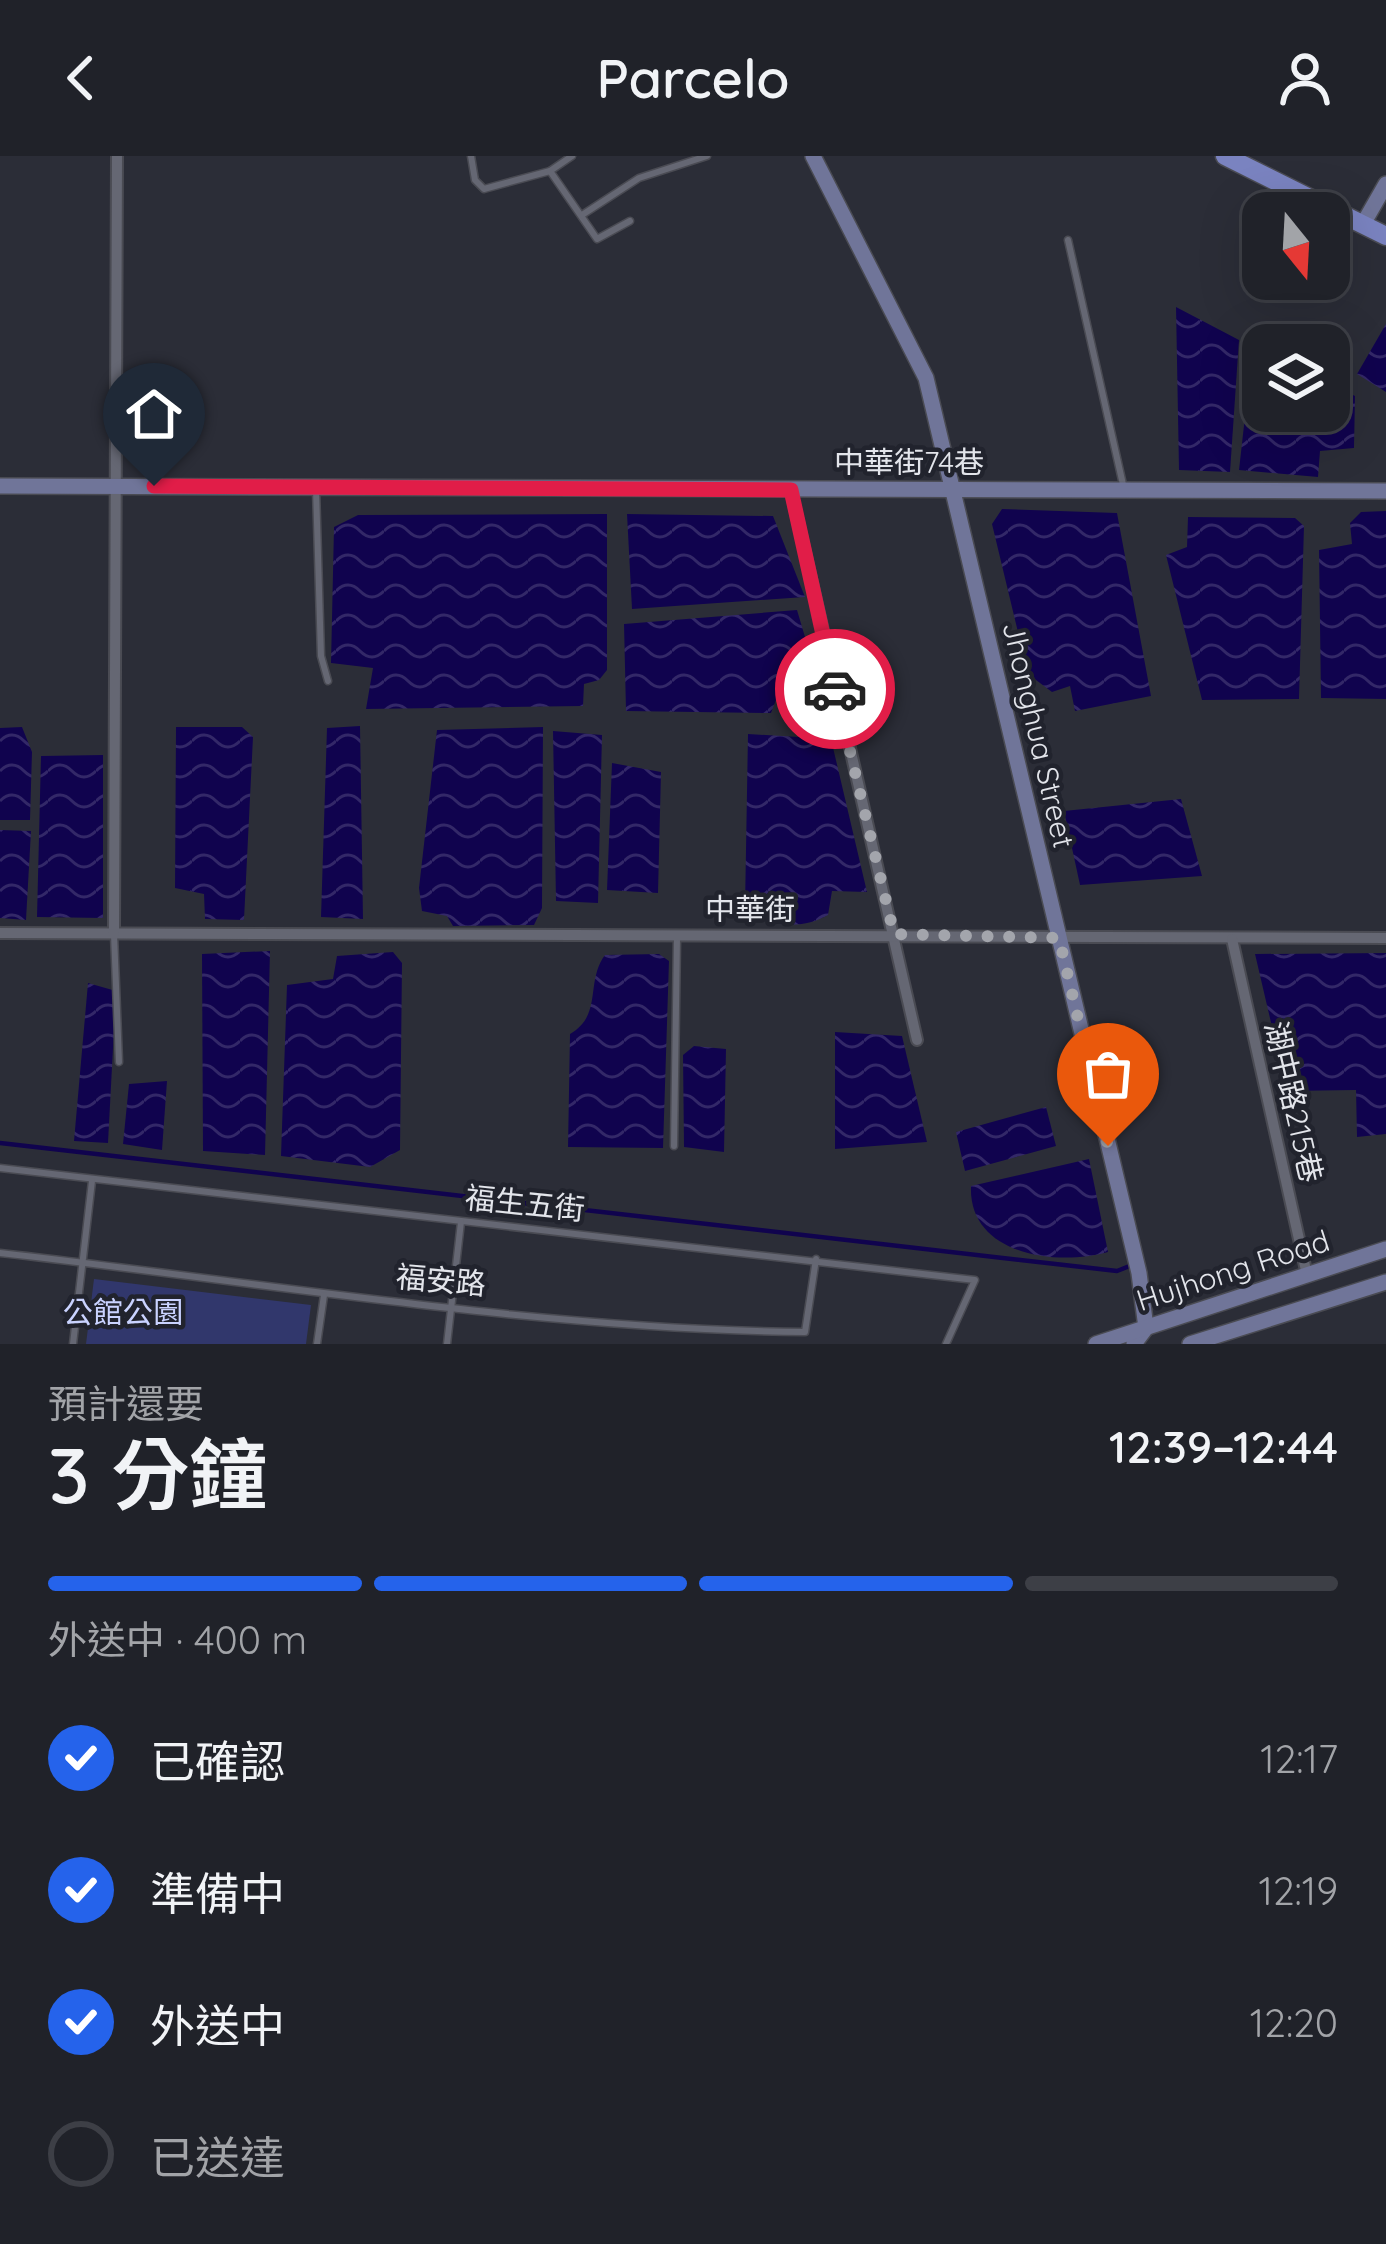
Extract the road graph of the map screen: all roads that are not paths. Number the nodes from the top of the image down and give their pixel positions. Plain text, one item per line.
1 (116, 156) edge
2 (471, 156) edge
3 (572, 156) edge
4 (706, 156) edge
5 (813, 156) edge
6 (1225, 156) edge
7 (550, 171) junction
8 (1386, 184) edge
9 (583, 215) junction
10 (630, 220) dead end
11 (1363, 224) junction
12 (1386, 238) edge
13 (1068, 240) dead end
14 (316, 485) junction
15 (113, 486) junction
16 (0, 487) edge
17 (952, 488) junction
18 (791, 490) junction
19 (1386, 491) edge
20 (1124, 492) junction
21 (328, 681) dead end
22 (0, 933) edge
23 (114, 934) junction
24 (676, 934) junction
25 (894, 934) junction
26 (1059, 938) junction
27 (1386, 938) edge
28 (1232, 939) junction
29 (916, 1040) dead end
30 (119, 1062) dead end
31 (674, 1146) dead end
32 (0, 1168) edge
33 (92, 1180) junction
34 (461, 1222) junction
35 (1386, 1249) edge
36 (0, 1253) edge
37 (816, 1259) junction
38 (82, 1262) junction
39 (1307, 1275) junction
40 (1385, 1288) edge
41 (324, 1295) junction
42 (452, 1305) junction
43 (1146, 1328) junction
44 (673, 1330) junction
45 (73, 1344) edge
46 (317, 1344) edge
47 (447, 1344) edge
48 (677, 1344) edge
49 (946, 1344) edge
50 (1096, 1344) edge
51 (1134, 1344) edge
52 (1190, 1344) edge

1 - 15 street
2 - 7 lane
3 - 7 lane
4 - 9 lane
5 - 17 street, Jhonghua Street
6 - 11 main road
7 - 9 lane
8 - 11 street
9 - 10 lane
11 - 12 main road
13 - 20 lane
14 - 15 street, 中華街74巷
14 - 18 street, 中華街74巷
14 - 21 lane
15 - 16 street, 中華街74巷
15 - 23 street
17 - 18 street, 中華街74巷
17 - 20 street, 中華街74巷
17 - 26 street, Jhonghua Street
18 - 25 street
19 - 20 street, 中華街74巷
22 - 23 street, 中華街
23 - 24 street, 中華街
23 - 30 lane
24 - 25 street, 中華街
24 - 31 lane
25 - 26 street, 中華街
25 - 29 street
26 - 28 street, 中華街
26 - 43 street, Jhonghua Street
27 - 28 street, 中華街
28 - 39 street, 湖中路215巷
32 - 33 lane, 福生五街
33 - 34 lane, 福生五街
33 - 38 lane
34 - 37 lane, 福生五街
34 - 42 lane
35 - 39 street, Hujhong Road
36 - 38 lane, 福安路
37 - 44 lane, 福安路
37 - 49 lane, 福生五街
38 - 41 lane, 福安路
38 - 45 lane
39 - 43 street, Hujhong Road
40 - 52 street, Hujhong Road
41 - 42 lane, 福安路
41 - 46 lane
42 - 44 lane, 福安路
42 - 47 lane
43 - 50 street, Hujhong Road
43 - 51 street
44 - 48 lane

